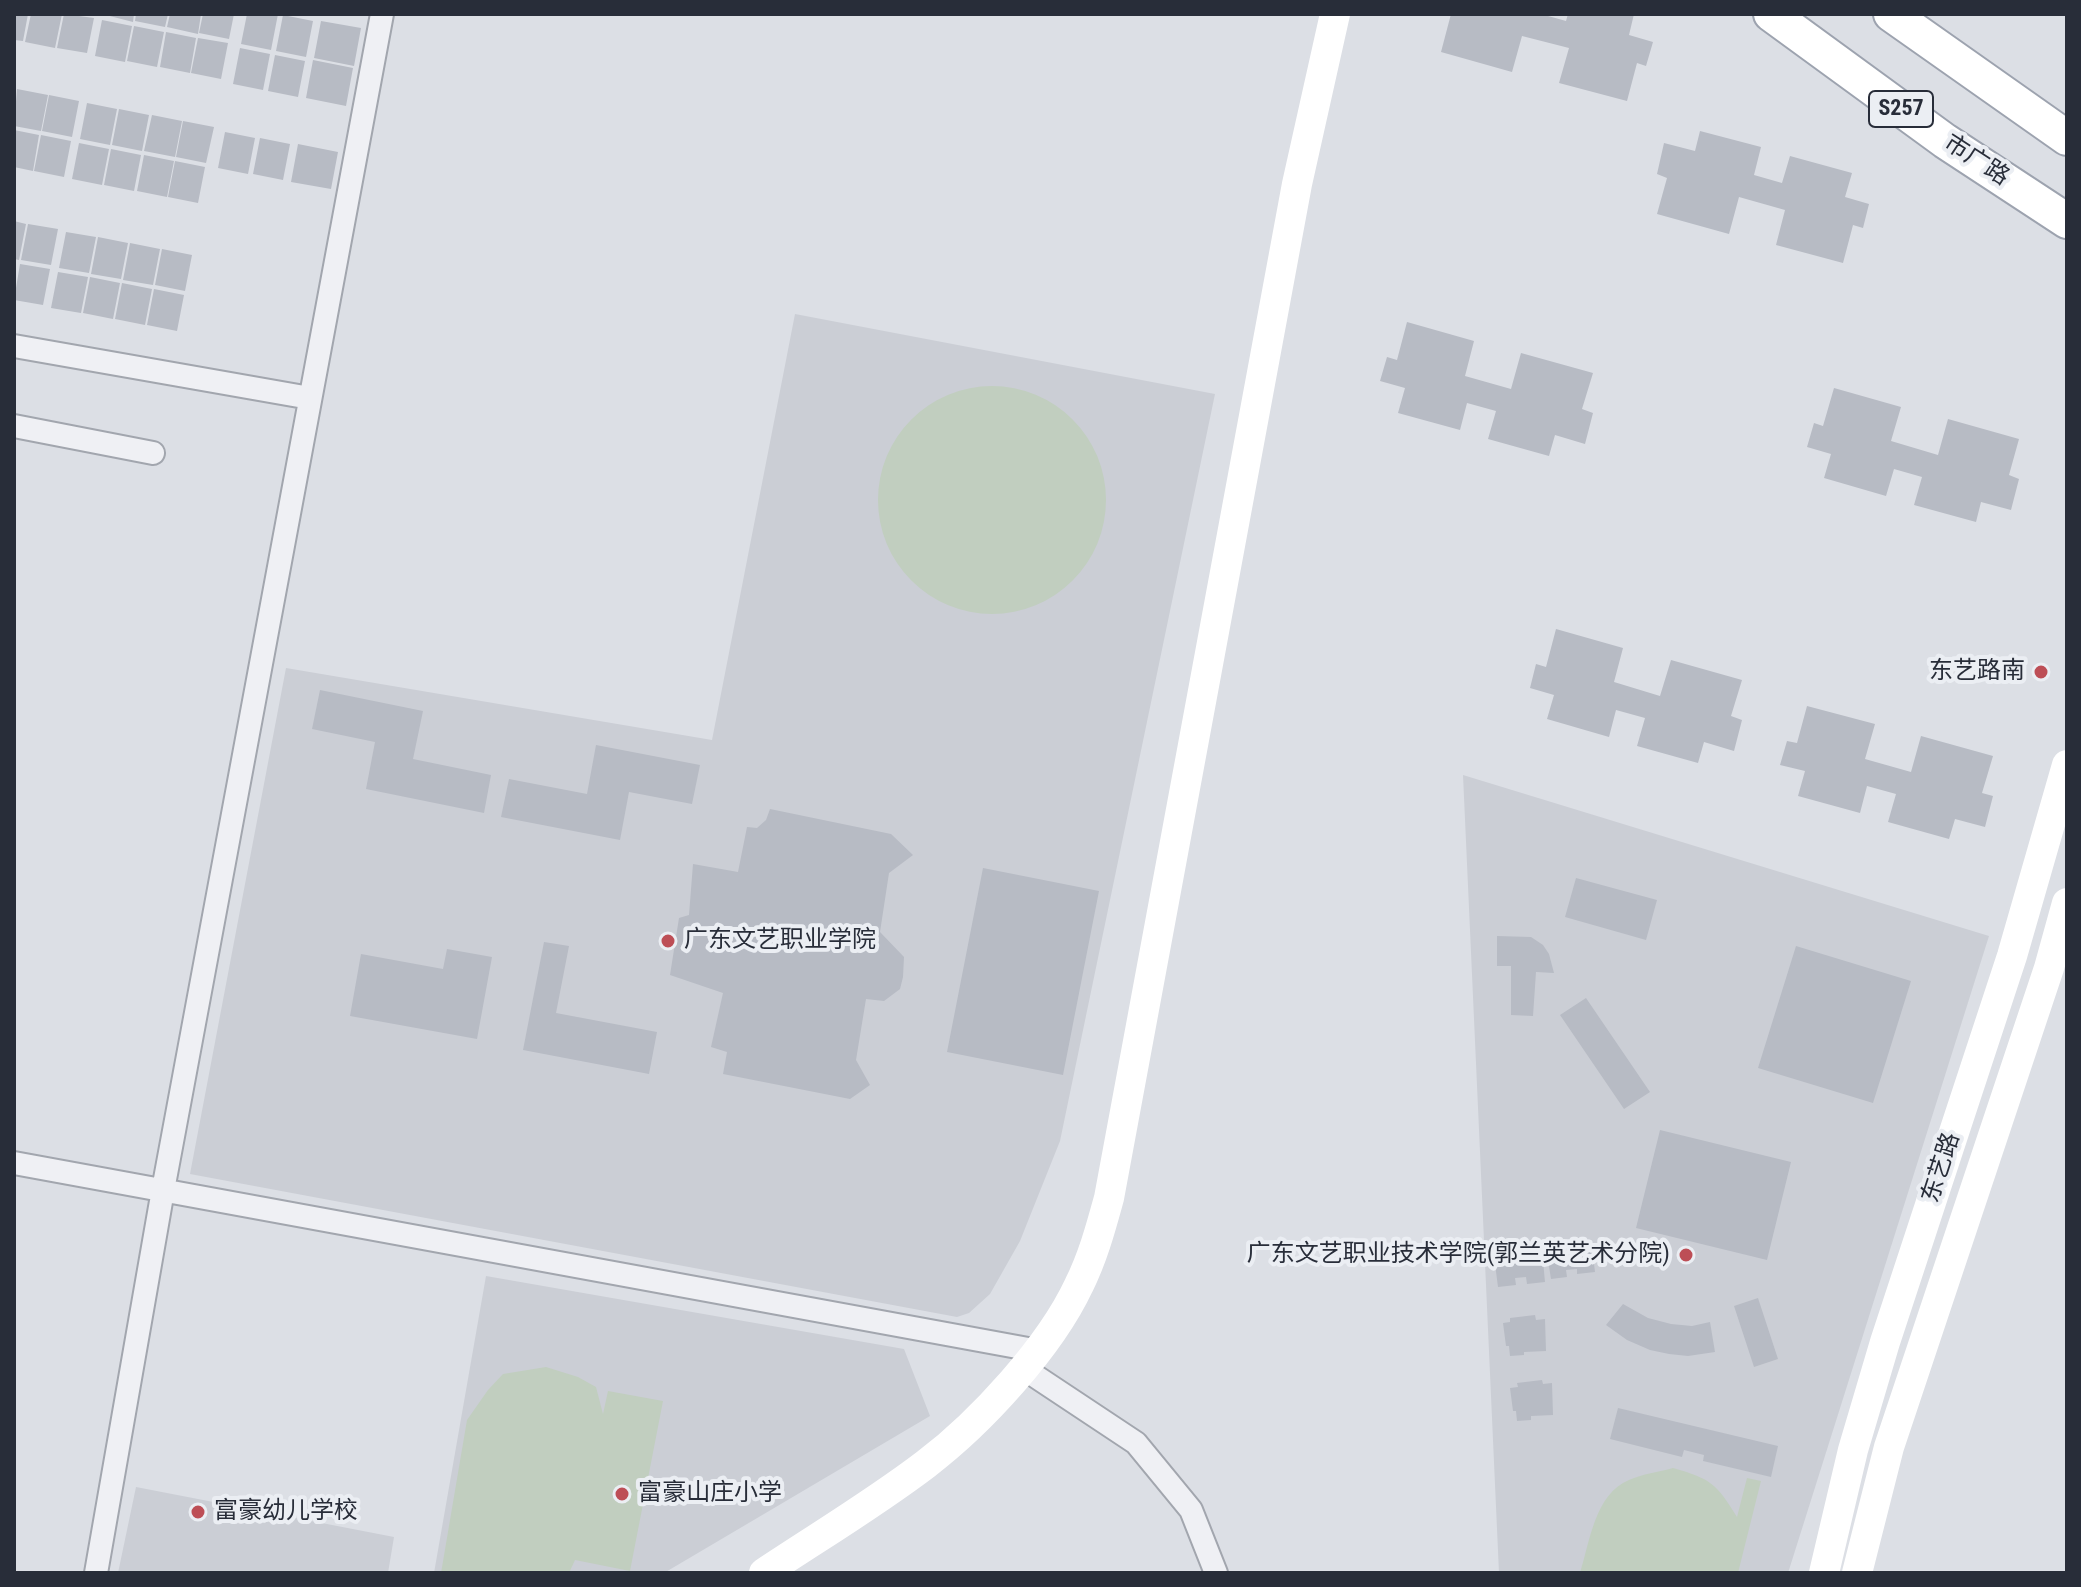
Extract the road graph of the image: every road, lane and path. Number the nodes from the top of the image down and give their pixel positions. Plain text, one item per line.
1 (382, 14) edge
2 (1335, 14) edge
3 (1771, 14) edge
4 (1891, 14) edge
5 (2064, 129) edge
6 (2034, 199) junction
7 (2067, 221) edge
8 (2067, 239) edge
9 (14, 346) edge
10 (310, 398) junction
11 (14, 426) edge
12 (153, 453) dead end
13 (2067, 765) edge
14 (2067, 903) edge
15 (2058, 970) edge
16 (14, 1163) edge
17 (163, 1190) junction
18 (1031, 1360) junction
19 (96, 1573) edge
20 (764, 1573) edge
21 (1216, 1573) edge
22 (1824, 1573) edge
23 (1857, 1573) edge

1 - 10 street
2 - 18 street
3 - 6 main road, 市广路 / S257
4 - 5 main road
6 - 7 main road, 市广路 / S257
6 - 8 main road
9 - 10 street
10 - 17 street
11 - 12 street
13 - 22 street, 东艺路
14 - 15 street, 东艺路
15 - 23 street, 东艺路
16 - 17 street
17 - 18 street
17 - 19 street
18 - 20 street
18 - 21 street

